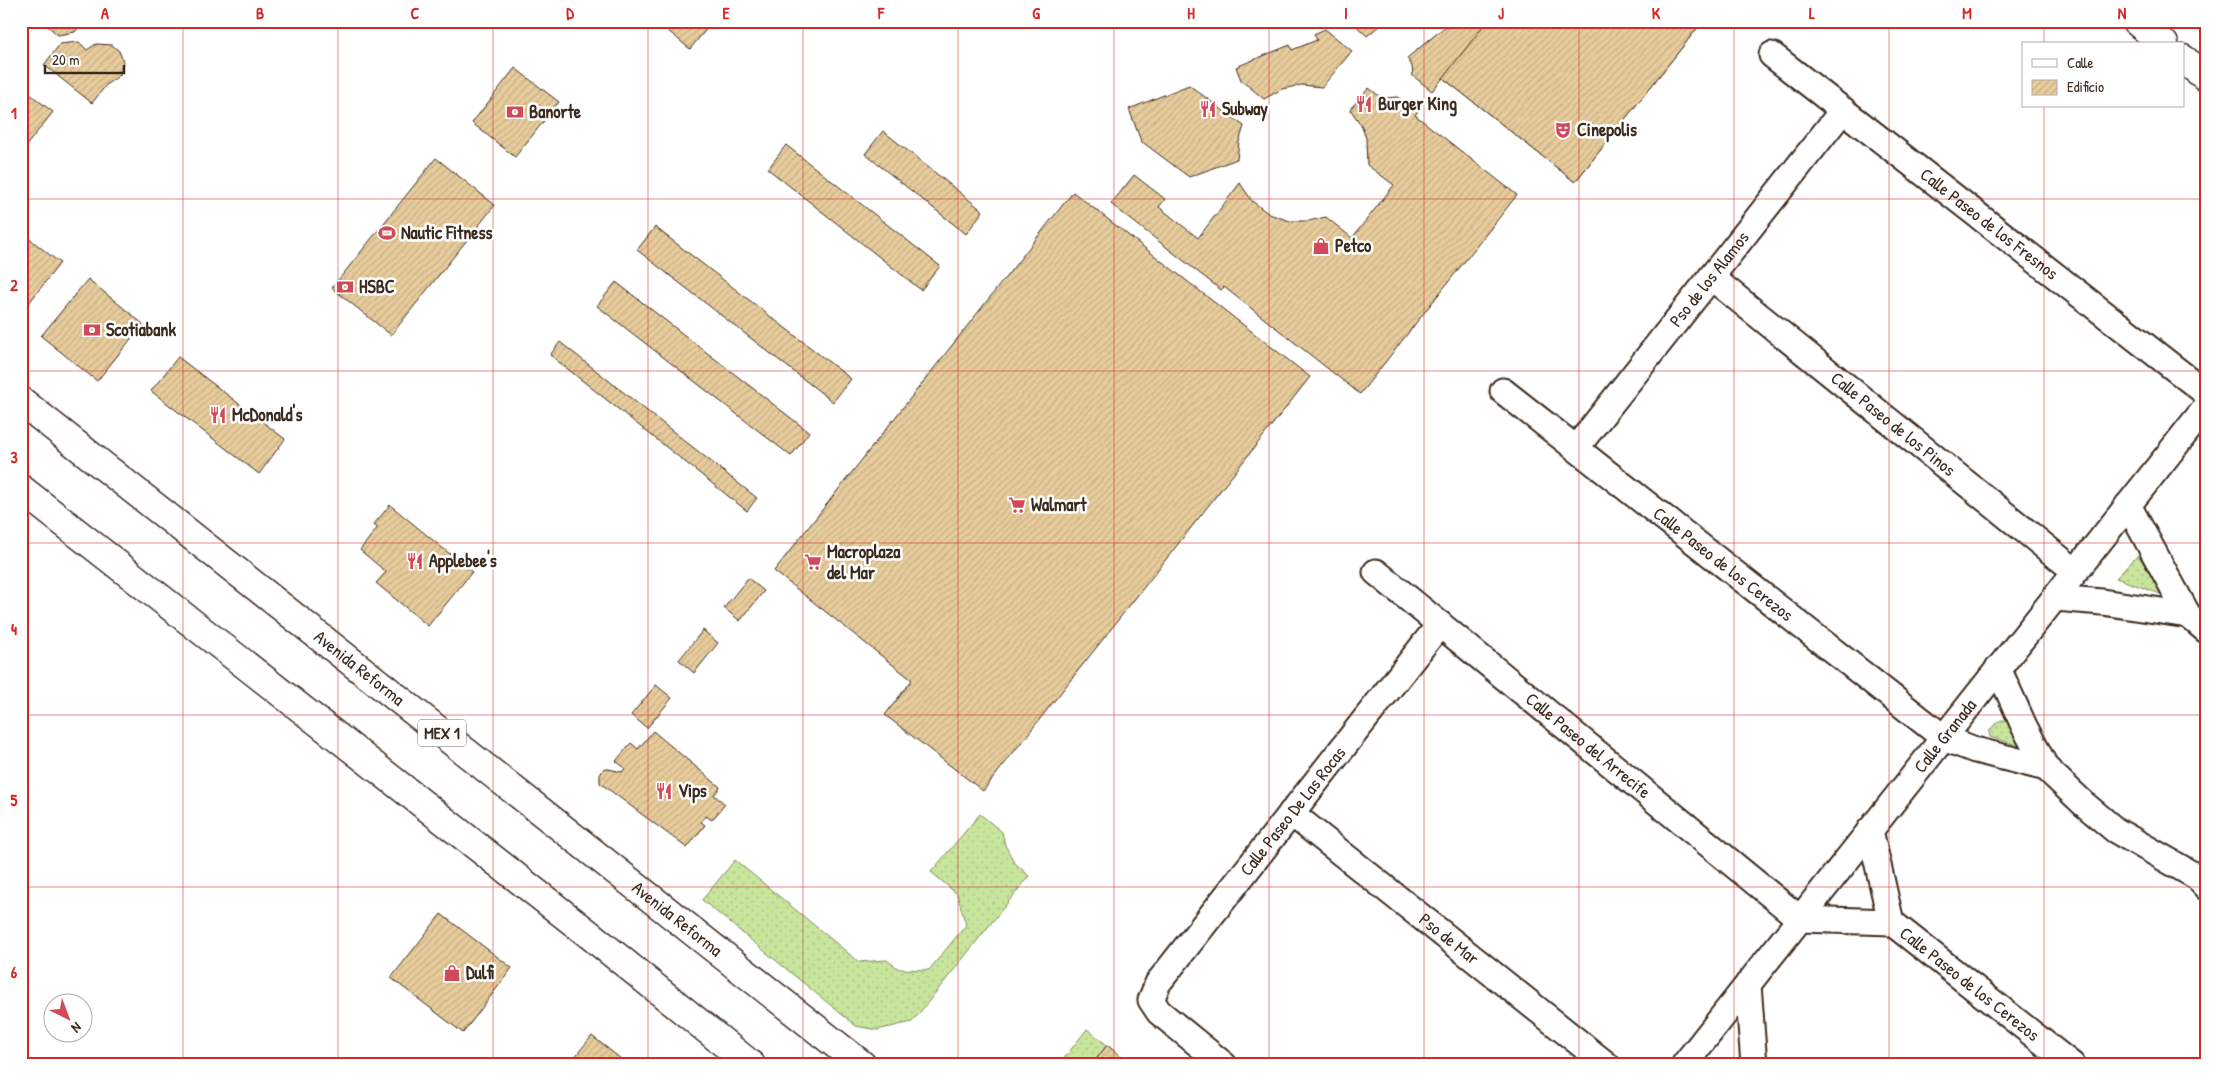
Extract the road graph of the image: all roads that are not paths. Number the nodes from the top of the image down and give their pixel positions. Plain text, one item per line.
1 (2136, 21) edge
2 (2162, 42) edge
3 (1772, 54) dead end
4 (2184, 60) edge
5 (2206, 77) edge
6 (1843, 110) junction
7 (1711, 277) junction
8 (1503, 390) dead end
9 (2206, 393) edge
10 (21, 401) edge
11 (2201, 418) edge
12 (1576, 448) junction
13 (21, 489) edge
14 (2128, 505) junction
15 (2076, 571) junction
16 (1376, 572) dead end
17 (2054, 598) junction
18 (2197, 623) edge
19 (1440, 624) junction
20 (1998, 668) junction
21 (1944, 738) junction
22 (2046, 768) junction
23 (1291, 812) junction
24 (1870, 830) junction
25 (2206, 887) edge
26 (1800, 919) junction
27 (1891, 922) junction
28 (1748, 984) junction
29 (752, 1065) edge
30 (862, 1065) edge
31 (1224, 1065) edge
32 (1607, 1065) edge
33 (1684, 1065) edge
34 (1754, 1065) edge
35 (2072, 1065) edge

1 - 2 main road
3 - 6 street, Calle Paseo de los Fresnos
4 - 5 main road
6 - 7 street, Pso de los Alamos
6 - 9 street, Calle Paseo de los Fresnos
7 - 12 street, Pso de los Alamos
7 - 15 street, Calle Paseo de los Pinos
8 - 12 street, Calle Paseo de los Cerezos
10 - 30 main road, Avenida Reforma / MEX 1
11 - 14 street, Calle Granada
12 - 21 street, Calle Paseo de los Cerezos
13 - 29 main road
14 - 15 street, Calle Granada
14 - 18 street
15 - 17 street, Calle Granada
16 - 19 street, Calle Paseo del Arrecife
17 - 18 street
17 - 20 street, Calle Granada
19 - 23 street, Calle Paseo De Las Rocas
19 - 26 street, Calle Paseo del Arrecife
20 - 21 street, Calle Granada
20 - 22 street
21 - 22 street
21 - 24 street, Calle Granada
22 - 25 street
23 - 31 street, Calle Paseo De Las Rocas
23 - 32 street, Pso de Mar
24 - 26 street, Calle Granada
24 - 27 street, Calle Paseo de los Cerezos
26 - 27 street
26 - 28 street, Calle Granada
27 - 35 street, Calle Paseo de los Cerezos
28 - 33 street, Calle Granada
28 - 34 street

